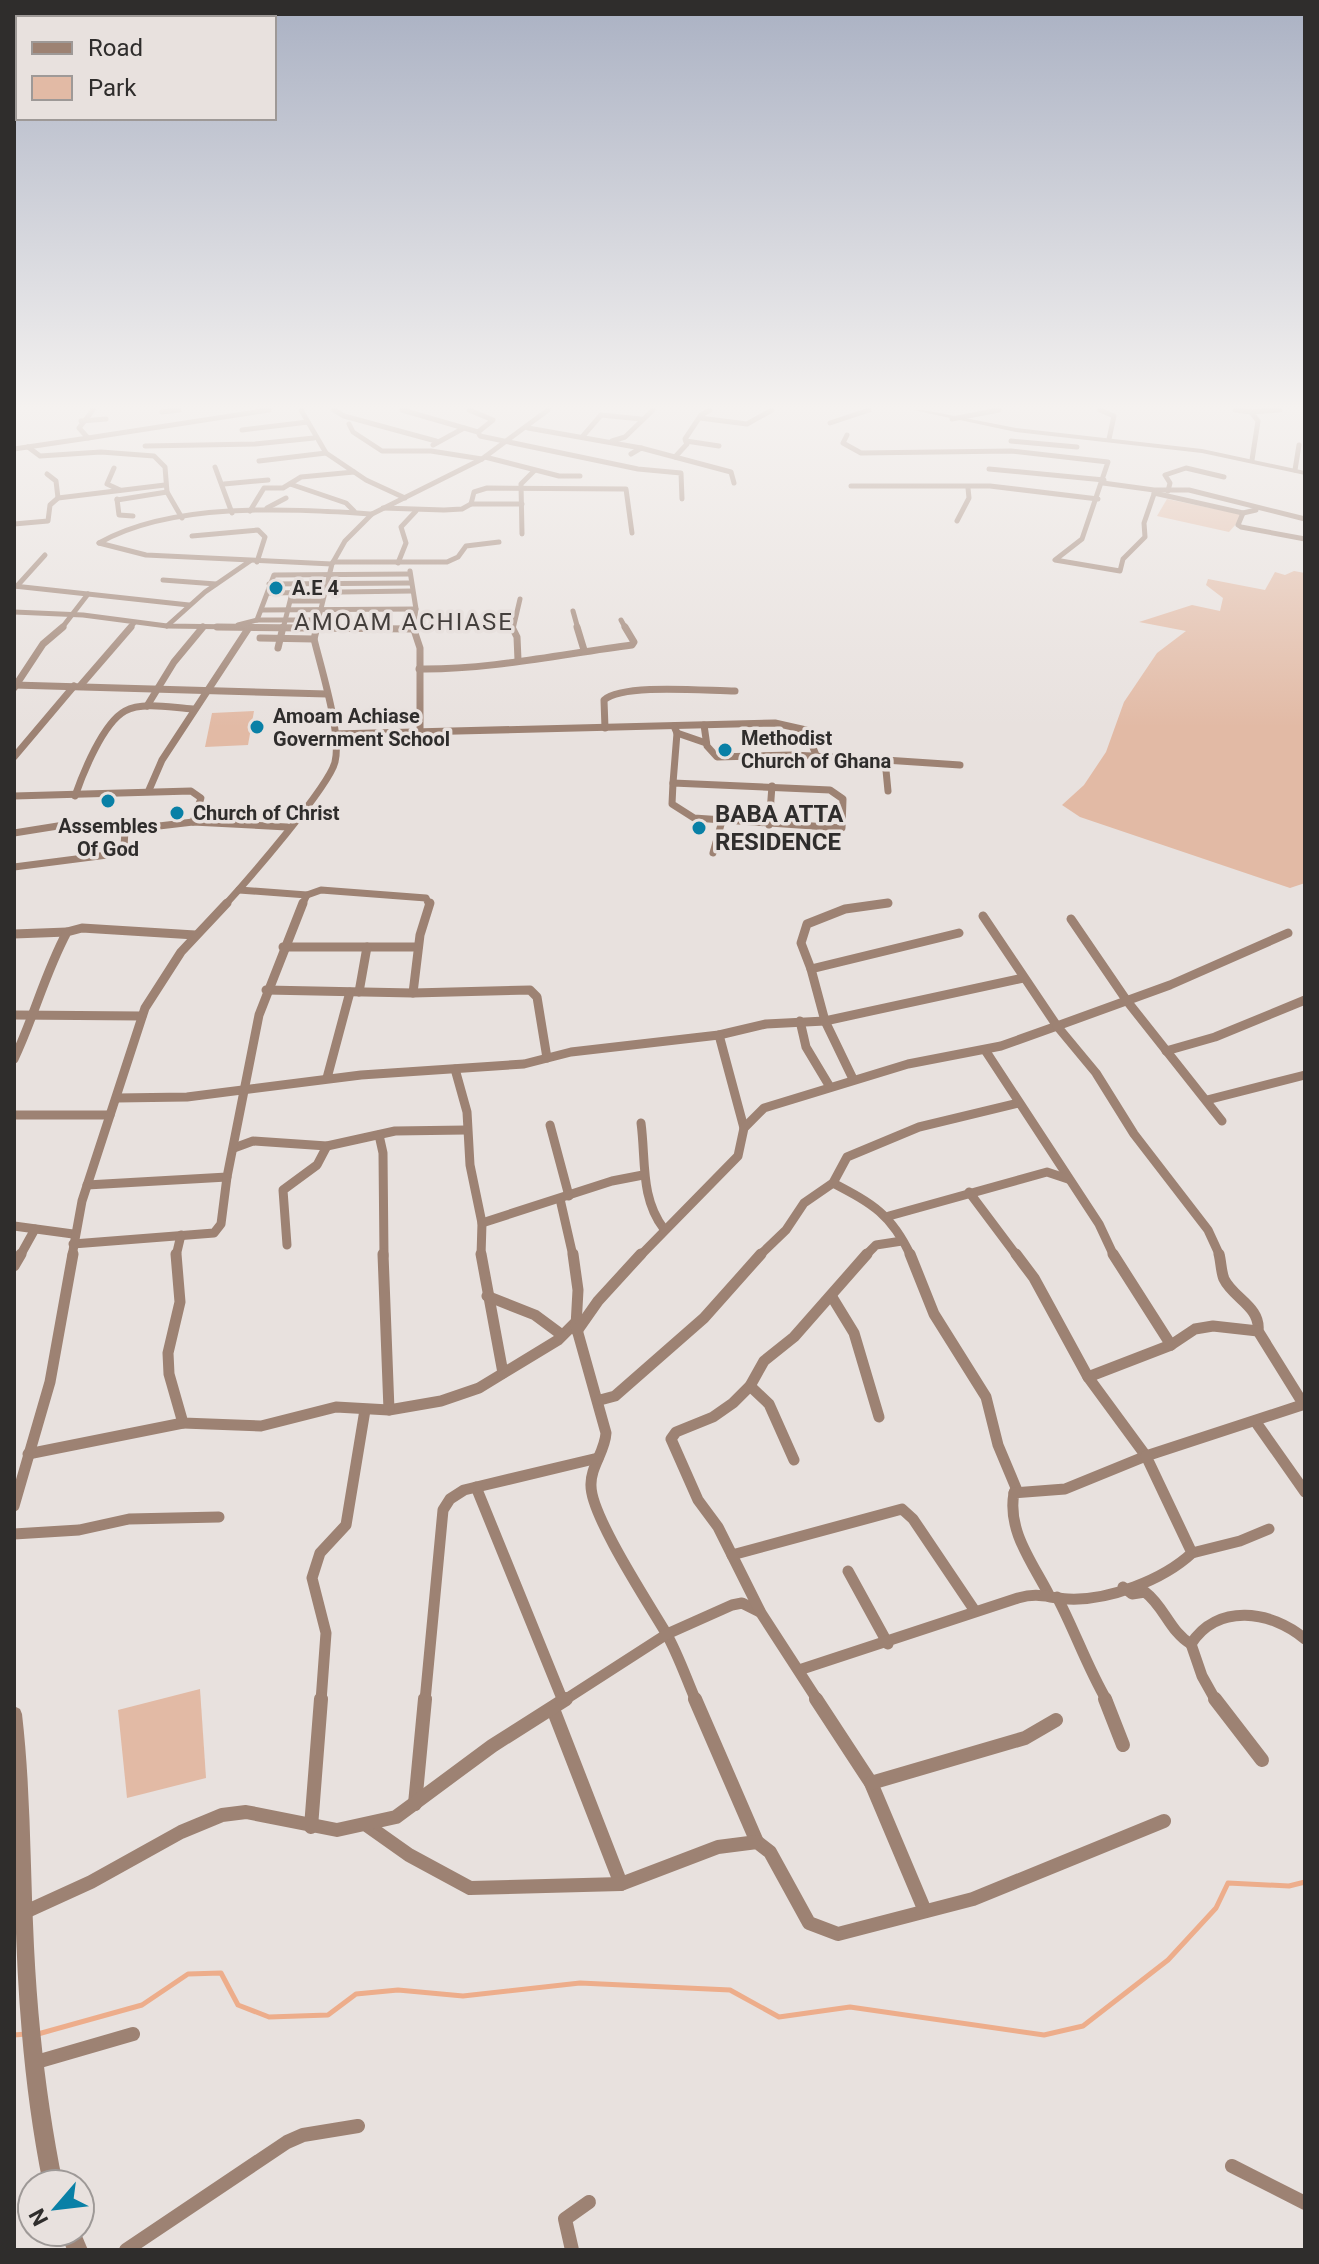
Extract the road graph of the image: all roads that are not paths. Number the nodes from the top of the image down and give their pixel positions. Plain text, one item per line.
1 (49, 516) edge
2 (128, 516) edge
3 (133, 516) dead end
4 (205, 516) edge
5 (370, 516) edge
6 (409, 516) edge
7 (519, 516) edge
8 (630, 516) edge
9 (960, 516) edge
10 (1091, 516) edge
11 (1146, 516) edge
12 (1242, 516) edge
13 (182, 518) joint
14 (957, 521) dead end
15 (14, 524) edge
16 (632, 533) dead end
17 (522, 534) dead end
18 (192, 536) dead end
19 (1305, 539) edge
20 (499, 542) dead end
21 (45, 555) dead end
22 (253, 562) junction
23 (333, 563) junction
24 (398, 563) junction
25 (301, 564) junction
26 (411, 564) junction
27 (410, 574) junction
28 (296, 575) junction
29 (163, 580) dead end
30 (410, 583) junction
31 (216, 584) junction
32 (269, 584) junction
33 (295, 584) junction
34 (15, 586) edge
35 (412, 591) junction
36 (292, 592) junction
37 (324, 592) junction
38 (269, 593) junction
39 (88, 594) junction
40 (520, 599) dead end
41 (291, 601) junction
42 (189, 605) junction
43 (416, 609) junction
44 (262, 610) junction
45 (289, 610) junction
46 (573, 611) dead end
47 (14, 612) edge
48 (70, 615) junction
49 (257, 620) junction
50 (621, 620) dead end
51 (134, 623) junction
52 (285, 624) junction
53 (317, 624) junction
54 (154, 626) junction
55 (167, 626) junction
56 (234, 626) junction
57 (203, 627) junction
58 (248, 629) junction
59 (413, 629) junction
60 (122, 636) junction
61 (260, 638) dead end
62 (282, 638) junction
63 (314, 639) junction
64 (278, 648) dead end
65 (584, 650) junction
66 (518, 660) junction
67 (419, 669) junction
68 (15, 686) edge
69 (77, 686) junction
70 (157, 687) junction
71 (206, 690) junction
72 (735, 691) dead end
73 (327, 694) junction
74 (147, 706) junction
75 (193, 709) junction
76 (704, 725) junction
77 (605, 728) junction
78 (675, 729) junction
79 (420, 731) junction
80 (335, 734) junction
81 (706, 743) junction
82 (816, 755) junction
83 (14, 757) edge
84 (885, 760) junction
85 (960, 765) dead end
86 (671, 783) junction
87 (772, 786) junction
88 (149, 790) junction
89 (888, 791) dead end
90 (14, 796) edge
91 (75, 796) junction
92 (722, 821) junction
93 (193, 822) junction
94 (769, 825) junction
95 (287, 827) junction
96 (125, 830) junction
97 (14, 833) edge
98 (713, 853) dead end
99 (14, 867) edge
100 (239, 890) junction
101 (307, 895) junction
102 (888, 903) dead end
103 (983, 916) dead end
104 (1071, 919) dead end
105 (67, 932) junction
106 (959, 933) dead end
107 (1288, 933) dead end
108 (14, 934) edge
109 (195, 935) junction
110 (283, 947) junction
111 (367, 947) junction
112 (418, 947) junction
113 (811, 969) junction
114 (1023, 978) junction
115 (266, 990) junction
116 (354, 992) junction
117 (413, 993) junction
118 (1305, 1000) edge
119 (1127, 1001) junction
120 (35, 1014) junction
121 (14, 1015) edge
122 (142, 1016) junction
123 (800, 1021) junction
124 (825, 1021) junction
125 (779, 1022) junction
126 (1057, 1026) junction
127 (800, 1033) junction
128 (719, 1035) junction
129 (985, 1050) junction
130 (1166, 1051) junction
131 (547, 1058) junction
132 (14, 1059) edge
133 (455, 1069) junction
134 (1305, 1075) edge
135 (327, 1078) junction
136 (853, 1079) junction
137 (830, 1087) junction
138 (240, 1089) junction
139 (117, 1098) junction
140 (1207, 1100) junction
141 (1019, 1103) junction
142 (14, 1115) edge
143 (110, 1115) junction
144 (1222, 1121) dead end
145 (641, 1123) dead end
146 (550, 1125) dead end
147 (236, 1128) junction
148 (744, 1128) junction
149 (466, 1130) junction
150 (379, 1135) junction
151 (253, 1141) junction
152 (327, 1146) junction
153 (234, 1148) junction
154 (1058, 1160) junction
155 (1047, 1172) junction
156 (643, 1175) junction
157 (227, 1177) junction
158 (1068, 1179) junction
159 (833, 1183) junction
160 (87, 1185) junction
161 (969, 1192) junction
162 (564, 1197) junction
163 (889, 1216) junction
164 (482, 1223) junction
165 (14, 1226) edge
166 (35, 1229) junction
167 (664, 1229) junction
168 (181, 1235) junction
169 (73, 1239) junction
170 (902, 1241) junction
171 (287, 1245) dead end
172 (14, 1266) edge
173 (487, 1296) junction
174 (832, 1297) junction
175 (1258, 1331) junction
176 (577, 1332) junction
177 (560, 1338) junction
178 (1171, 1345) junction
179 (503, 1373) junction
180 (1088, 1377) junction
181 (750, 1386) junction
182 (600, 1400) junction
183 (1305, 1404) edge
184 (365, 1410) junction
185 (389, 1410) junction
186 (879, 1417) dead end
187 (1255, 1421) junction
188 (183, 1423) junction
189 (1146, 1456) junction
190 (598, 1458) junction
191 (794, 1460) dead end
192 (22, 1461) edge
193 (476, 1487) junction
194 (1305, 1492) edge
195 (1014, 1493) junction
196 (14, 1506) edge
197 (219, 1517) dead end
198 (1269, 1529) dead end
199 (14, 1534) edge
200 (1192, 1553) junction
201 (732, 1555) junction
202 (848, 1571) dead end
203 (1123, 1587) junction
204 (1052, 1595) junction
205 (975, 1611) junction
206 (761, 1613) junction
207 (667, 1634) junction
208 (1305, 1639) edge
209 (888, 1644) junction
210 (1191, 1644) junction
211 (799, 1670) junction
212 (558, 1705) junction
213 (14, 1714) edge
214 (1056, 1720) dead end
215 (1123, 1745) dead end
216 (1262, 1760) dead end
217 (871, 1783) junction
218 (415, 1804) junction
219 (1164, 1821) dead end
220 (368, 1826) junction
221 (311, 1827) junction
222 (757, 1842) junction
223 (621, 1884) junction
224 (925, 1911) junction
225 (23, 1913) junction
226 (21, 1992) edge
227 (133, 2034) dead end
228 (31, 2045) junction
229 (358, 2126) dead end
230 (1232, 2166) dead end
231 (50, 2168) edge
232 (589, 2202) dead end
233 (1305, 2203) edge
234 (126, 2250) edge
235 (572, 2250) edge

1 - 15 street
2 - 3 street
4 - 13 street
5 - 23 street
6 - 24 street
7 - 17 street
8 - 16 street
9 - 14 street
10 - 11 street
12 - 19 street
13 - 22 street
18 - 22 street
20 - 26 street
21 - 34 street
22 - 25 street
22 - 31 street
23 - 24 street
23 - 25 street
23 - 37 street
24 - 26 street
25 - 28 street
26 - 27 street
27 - 30 street
27 - 37 street
28 - 32 street
28 - 33 street
28 - 37 street
29 - 31 street
30 - 35 street
30 - 37 street
31 - 42 street
32 - 33 street
32 - 38 street
33 - 36 street
33 - 37 street
34 - 39 street
35 - 37 street
35 - 43 street
36 - 37 street
36 - 38 street
36 - 41 street
37 - 41 street
37 - 43 street
37 - 45 street
37 - 53 street
38 - 44 street
39 - 42 street
39 - 48 street
40 - 66 street
41 - 45 street
42 - 55 street
43 - 59 street
44 - 45 street
44 - 49 street
45 - 52 street
46 - 65 street
47 - 48 street
48 - 51 street
48 - 68 street
49 - 52 street
49 - 56 street
50 - 65 street
51 - 54 street
51 - 60 street
52 - 53 street
52 - 58 street
52 - 62 street
53 - 59 street
53 - 63 street
54 - 55 street
54 - 60 street
55 - 57 street
56 - 57 street
56 - 58 street
57 - 70 street
58 - 71 street
59 - 67 street
60 - 69 street
61 - 62 street
62 - 63 street
62 - 64 street
63 - 73 street
65 - 66 street
66 - 67 street
67 - 79 street
68 - 69 street
69 - 70 street
69 - 83 street
70 - 71 street
70 - 74 street
71 - 73 street
71 - 75 street
72 - 77 street
73 - 80 street
74 - 75 street
74 - 91 street
75 - 88 street
76 - 78 street
76 - 81 street
76 - 82 street
77 - 78 street
77 - 79 street
78 - 81 street
78 - 86 street
79 - 80 street
80 - 95 street
81 - 82 street
82 - 84 street
84 - 85 street
84 - 89 street
86 - 87 street
86 - 92 street
87 - 94 street
87 - 94 street
88 - 91 street
88 - 93 street
90 - 91 street
92 - 94 street
92 - 98 street
93 - 95 street
93 - 96 street
95 - 100 street
96 - 97 street
96 - 99 street
100 - 101 street
100 - 109 street
101 - 110 street
101 - 112 street
102 - 113 street
103 - 114 street
104 - 119 street
105 - 108 street
105 - 109 street
105 - 120 street
106 - 113 street
107 - 119 street
109 - 122 street
110 - 111 street
110 - 115 street
111 - 112 street
111 - 116 street
112 - 117 street
113 - 124 street
114 - 124 street
114 - 126 street
115 - 116 street
115 - 138 street
116 - 117 street
116 - 135 street
117 - 131 street
118 - 130 street
119 - 126 street
119 - 130 street
120 - 121 street
120 - 122 street
120 - 132 street
122 - 139 street
123 - 124 street
123 - 125 street
123 - 127 street
124 - 136 street
125 - 127 street
125 - 128 street
126 - 129 street
126 - 175 street
127 - 137 street
128 - 131 street
128 - 148 street
129 - 136 street
129 - 141 street
130 - 140 street
131 - 133 street
133 - 135 street
133 - 149 street
134 - 140 street
135 - 138 street
136 - 137 street
137 - 148 street
138 - 139 street
138 - 147 street
139 - 143 street
140 - 144 street
141 - 154 street
141 - 159 street
142 - 143 street
143 - 160 street
145 - 156 street
146 - 162 street
147 - 151 street
147 - 153 street
148 - 167 street
149 - 150 street
149 - 164 street
150 - 152 street
150 - 185 street
151 - 152 street
151 - 153 street
152 - 171 street
153 - 157 street
154 - 155 street
154 - 158 street
155 - 158 street
155 - 161 street
156 - 162 street
156 - 167 street
157 - 160 street
157 - 168 street
158 - 178 street
159 - 163 street
159 - 182 street
160 - 169 street
161 - 163 street
161 - 180 street
162 - 164 street
162 - 176 street
163 - 170 street
164 - 173 street
165 - 166 street
166 - 169 street
166 - 172 street
167 - 176 street
168 - 169 street
168 - 188 street
169 - 192 street
170 - 174 street
170 - 195 street
173 - 177 street
173 - 179 street
174 - 181 street
174 - 186 street
175 - 178 street
175 - 183 street
176 - 177 street
176 - 177 street
176 - 182 street
177 - 179 street
178 - 180 street
179 - 185 street
180 - 189 street
181 - 191 street
181 - 201 street
182 - 190 street
183 - 187 street
184 - 185 street
184 - 188 street
184 - 221 street
187 - 189 street
187 - 194 street
188 - 192 street
189 - 195 street
189 - 200 street
190 - 193 street
190 - 207 street
192 - 196 street
193 - 212 street
193 - 218 street
195 - 204 street
197 - 199 street
198 - 200 street
200 - 203 street
201 - 205 street
201 - 206 street
202 - 209 street
203 - 204 street
203 - 210 street
204 - 205 street
204 - 215 street
205 - 209 street
206 - 207 street
206 - 211 street
207 - 212 street
207 - 222 street
208 - 210 street
209 - 211 street
210 - 216 street
211 - 217 street
212 - 218 street
212 - 223 street
213 - 225 street
214 - 217 street
217 - 224 street
218 - 220 street
219 - 224 street
220 - 221 street
220 - 223 street
221 - 225 street
222 - 223 street
222 - 224 street
225 - 226 street
226 - 228 street
227 - 228 street
228 - 231 street
229 - 234 street
230 - 233 street
232 - 235 street

